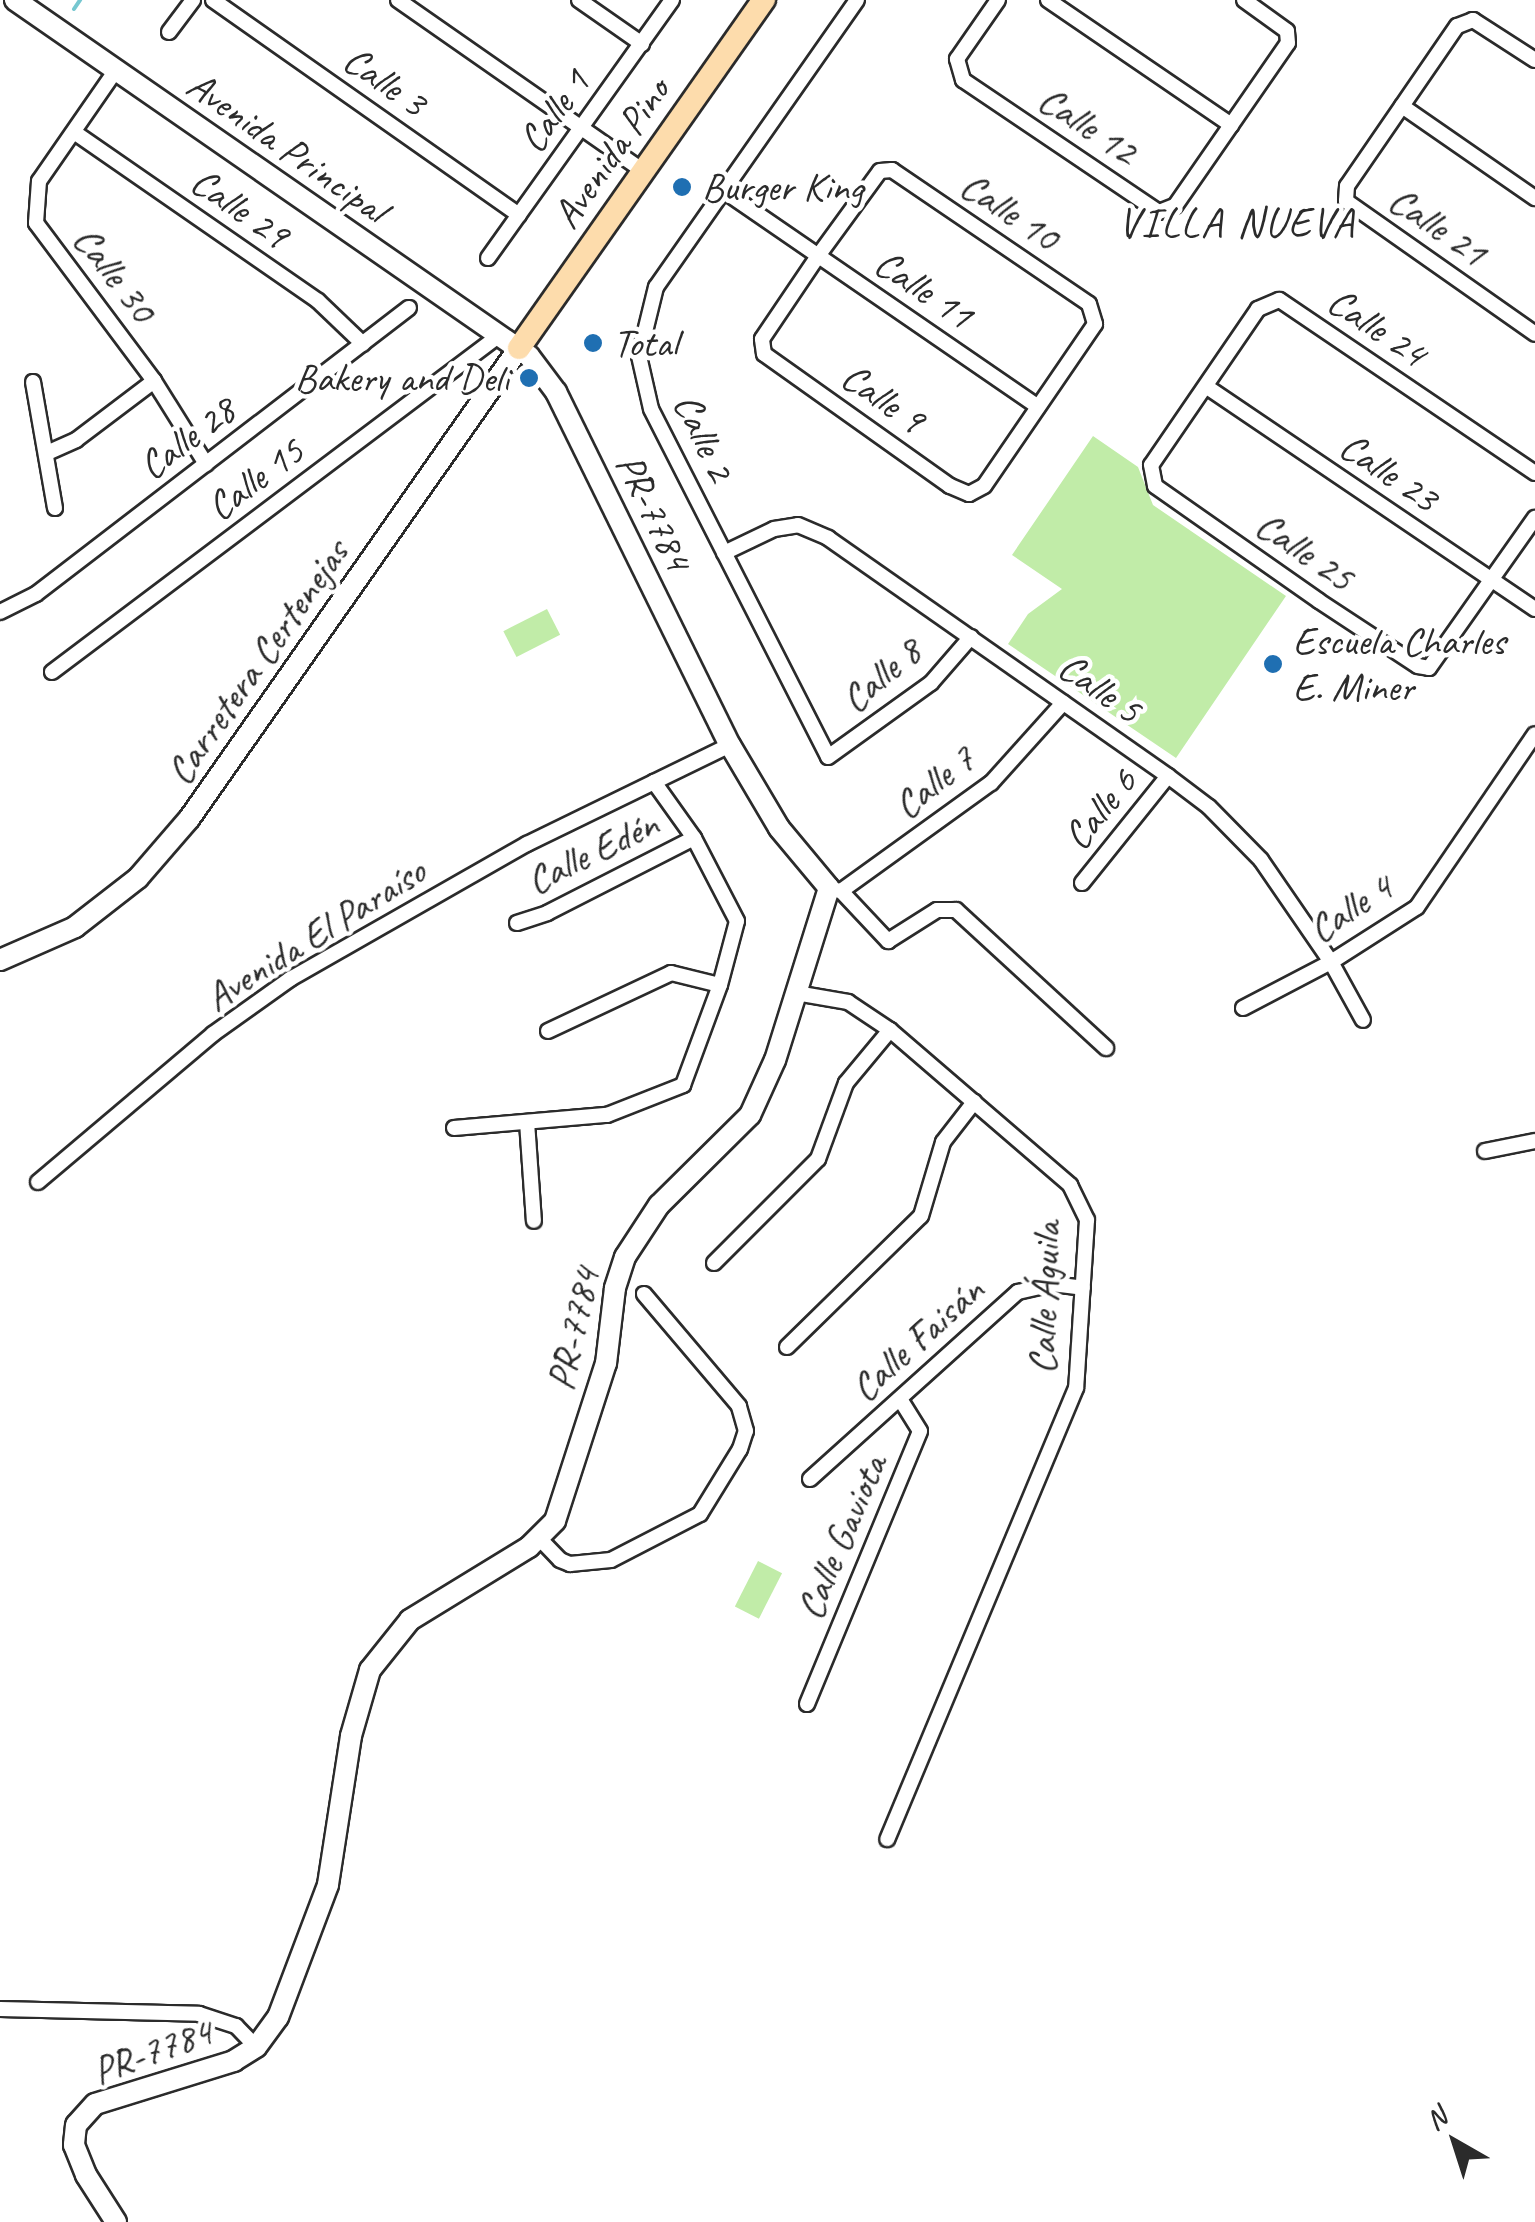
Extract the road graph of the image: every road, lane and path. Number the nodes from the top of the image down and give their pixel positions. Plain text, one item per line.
1 (16, 0) edge
2 (193, 0) edge
3 (213, 0) edge
4 (398, 0) edge
5 (579, 0) edge
6 (672, 0) edge
7 (764, 0) edge
8 (857, 0) edge
9 (998, 0) edge
10 (1048, 0) edge
11 (1244, 0) edge
12 (169, 32) dead end
13 (642, 44) junction
14 (1535, 60) edge
15 (116, 70) junction
16 (1402, 106) junction
17 (1231, 125) junction
18 (582, 128) junction
19 (74, 132) junction
20 (644, 171) junction
21 (724, 191) junction
22 (1535, 198) edge
23 (519, 215) junction
24 (818, 256) junction
25 (488, 258) dead end
26 (409, 308) dead end
27 (1535, 334) edge
28 (498, 337) junction
29 (363, 344) junction
30 (519, 348) junction
31 (154, 381) junction
32 (33, 382) dead end
33 (1207, 387) junction
34 (1038, 407) junction
35 (47, 452) junction
36 (206, 464) junction
37 (1535, 473) edge
38 (55, 508) dead end
39 (1535, 518) edge
40 (724, 553) junction
41 (1493, 583) junction
42 (1535, 609) edge
43 (0, 612) edge
44 (971, 637) junction
45 (52, 672) dead end
46 (1063, 702) junction
47 (1535, 734) edge
48 (730, 746) junction
49 (828, 757) joint
50 (1168, 776) junction
51 (654, 782) junction
52 (694, 838) junction
53 (1082, 882) dead end
54 (835, 890) junction
55 (517, 923) dead end
56 (0, 960) edge
57 (1331, 962) junction
58 (720, 985) junction
59 (796, 993) junction
60 (1242, 1008) dead end
61 (1363, 1020) dead end
62 (890, 1030) junction
63 (548, 1031) dead end
64 (1106, 1048) dead end
65 (974, 1102) junction
66 (527, 1122) junction
67 (454, 1128) dead end
68 (1535, 1141) edge
69 (1485, 1151) dead end
70 (38, 1182) dead end
71 (534, 1220) dead end
72 (714, 1263) dead end
73 (1083, 1288) junction
74 (644, 1294) dead end
75 (787, 1347) dead end
76 (900, 1398) junction
77 (810, 1479) dead end
78 (538, 1538) junction
79 (807, 1704) dead end
80 (887, 1839) dead end
81 (0, 2010) edge
82 (256, 2046) junction
83 (116, 2222) edge

1 - 15 street, Avenida Principal / PR-7784
2 - 12 street
3 - 23 street, Calle 3
4 - 18 street
5 - 13 street
6 - 13 street, Calle 1
7 - 20 main road, Avenida Pino
8 - 21 street, Calle 2
9 - 17 street, Calle 12
10 - 17 street
11 - 17 street
13 - 18 street, Calle 1
14 - 16 street
15 - 19 street, Calle 30
15 - 28 street, Avenida Principal / PR-7784
16 - 22 street
16 - 27 street, Calle 21
18 - 20 street
18 - 23 street, Calle 1
19 - 29 street, Calle 29
19 - 31 street, Calle 30
20 - 30 main road, Avenida Pino
21 - 24 street, Calle 11
21 - 40 street, Calle 2
23 - 25 street, Calle 1
24 - 34 street, Calle 11
24 - 34 street, Calle 9
24 - 34 street, Calle 10
26 - 29 street, Calle 28
28 - 30 street, Avenida Principal / PR-7784
28 - 45 street, Calle 15
29 - 36 street, Calle 28
30 - 48 street, PR-7784 / PR-7784
30 - 56 street, Carretera Certenejas
31 - 35 street
31 - 36 street, Calle 30
32 - 35 street
33 - 37 street, Calle 24
33 - 41 street, Calle 23
33 - 41 street, Calle 25
35 - 38 street
36 - 43 street, Calle 28
39 - 41 street
40 - 44 street, Calle 5
40 - 49 street, Calle 2
41 - 42 street, Calle 23
44 - 46 street, Calle 5
44 - 49 street, Calle 8
46 - 50 street, Calle 5
46 - 54 street, Calle 7
47 - 57 street, Calle 4
48 - 51 street, Avenida El Paraíso
48 - 54 street, PR-7784 / PR-7784
50 - 53 street, Calle 6
50 - 57 street, Calle 5
51 - 52 street
51 - 70 street, Avenida El Paraíso
52 - 55 street, Calle Edén
52 - 58 street
54 - 59 street, PR-7784 / PR-7784
54 - 64 street
57 - 60 street, Calle 4
57 - 61 street, Calle 5
58 - 63 street
58 - 66 street
59 - 62 street, Calle Águila
59 - 78 street, PR-7784 / PR-7784
62 - 65 street, Calle Águila
62 - 72 street
65 - 73 street, Calle Águila
65 - 75 street
66 - 67 street
66 - 71 street
68 - 69 street
73 - 76 street, Calle Faisán
73 - 80 street, Calle Águila
74 - 78 street
76 - 77 street, Calle Faisán
76 - 79 street, Calle Gaviota
78 - 82 street, PR-7784 / PR-7784
81 - 82 street
82 - 83 street, PR-7784 / PR-7784

